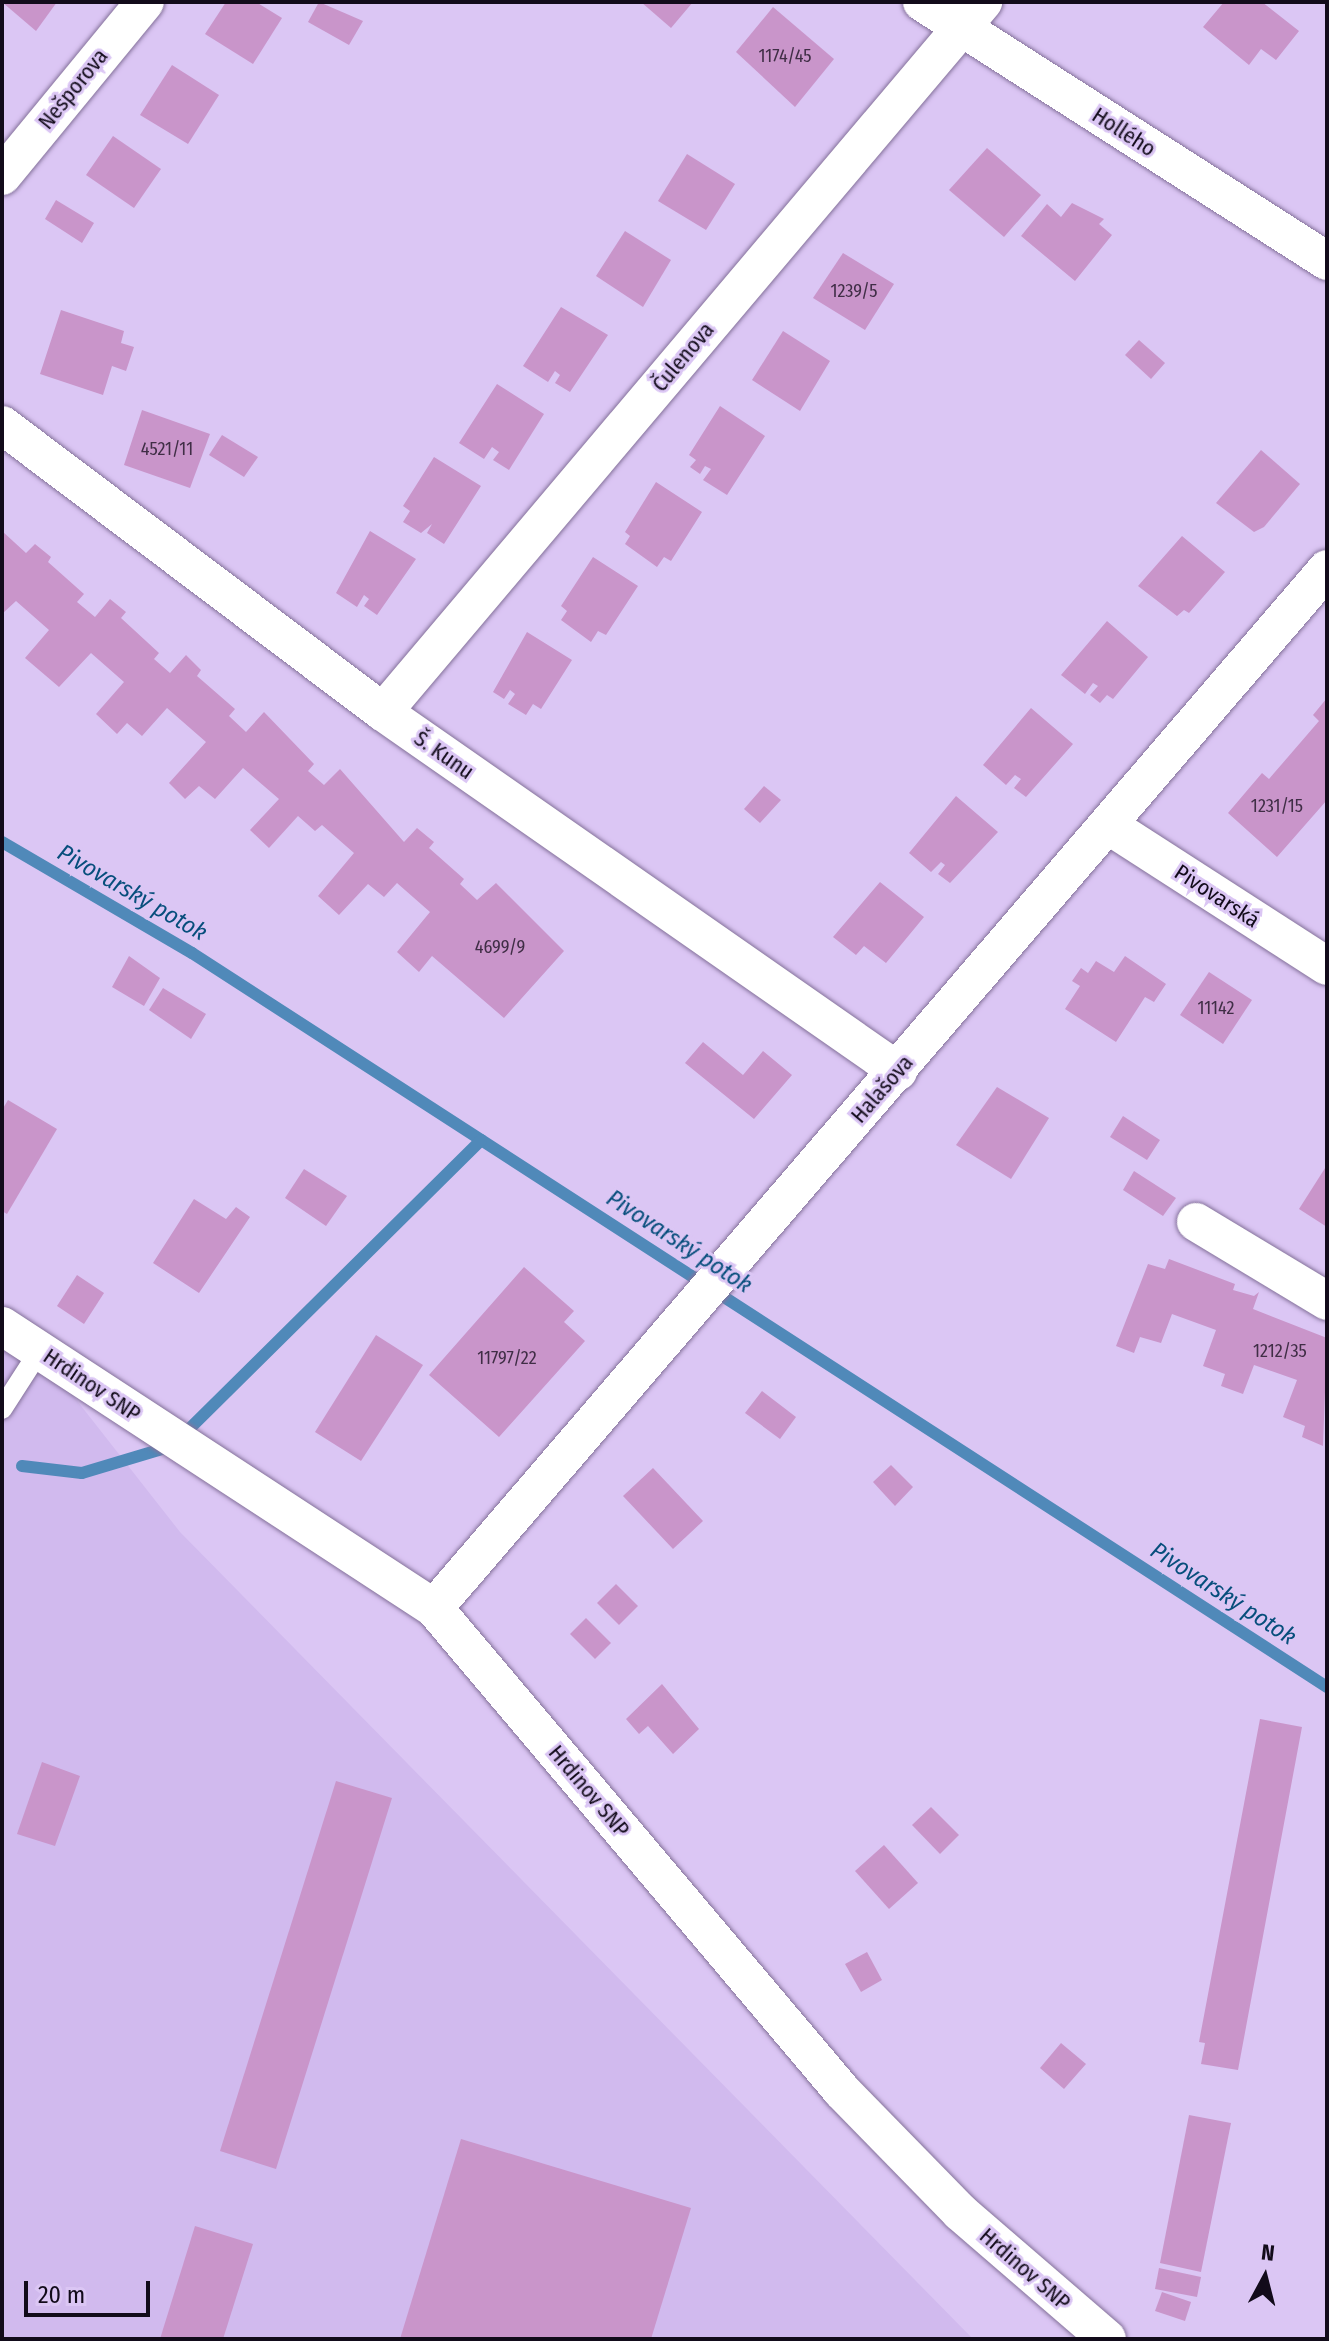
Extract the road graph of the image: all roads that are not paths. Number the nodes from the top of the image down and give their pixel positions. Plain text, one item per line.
1 (145, 2) edge
2 (922, 2) edge
3 (972, 15) edge
4 (2, 176) edge
5 (1327, 261) edge
6 (2, 425) edge
7 (1327, 569) edge
8 (383, 712) junction
9 (1108, 825) junction
10 (1327, 966) edge
11 (898, 1071) junction
12 (1196, 1222) dead end
13 (1327, 1301) edge
14 (2, 1326) edge
15 (40, 1350) junction
16 (2, 1409) edge
17 (434, 1608) junction
18 (1107, 2339) edge

1 - 4 street, Nešporova
2 - 3 street, Hollého
3 - 5 street, Hollého
3 - 8 street, Čulenova
6 - 8 street, Š. Kunu
7 - 9 street, Halašova
8 - 11 street, Š. Kunu
9 - 10 street, Pivovarská
9 - 11 street, Halašova
11 - 17 street, Halašova
12 - 13 street
14 - 15 street, Hrdinov SNP
15 - 16 lane
15 - 17 street, Hrdinov SNP
17 - 18 street, Hrdinov SNP

